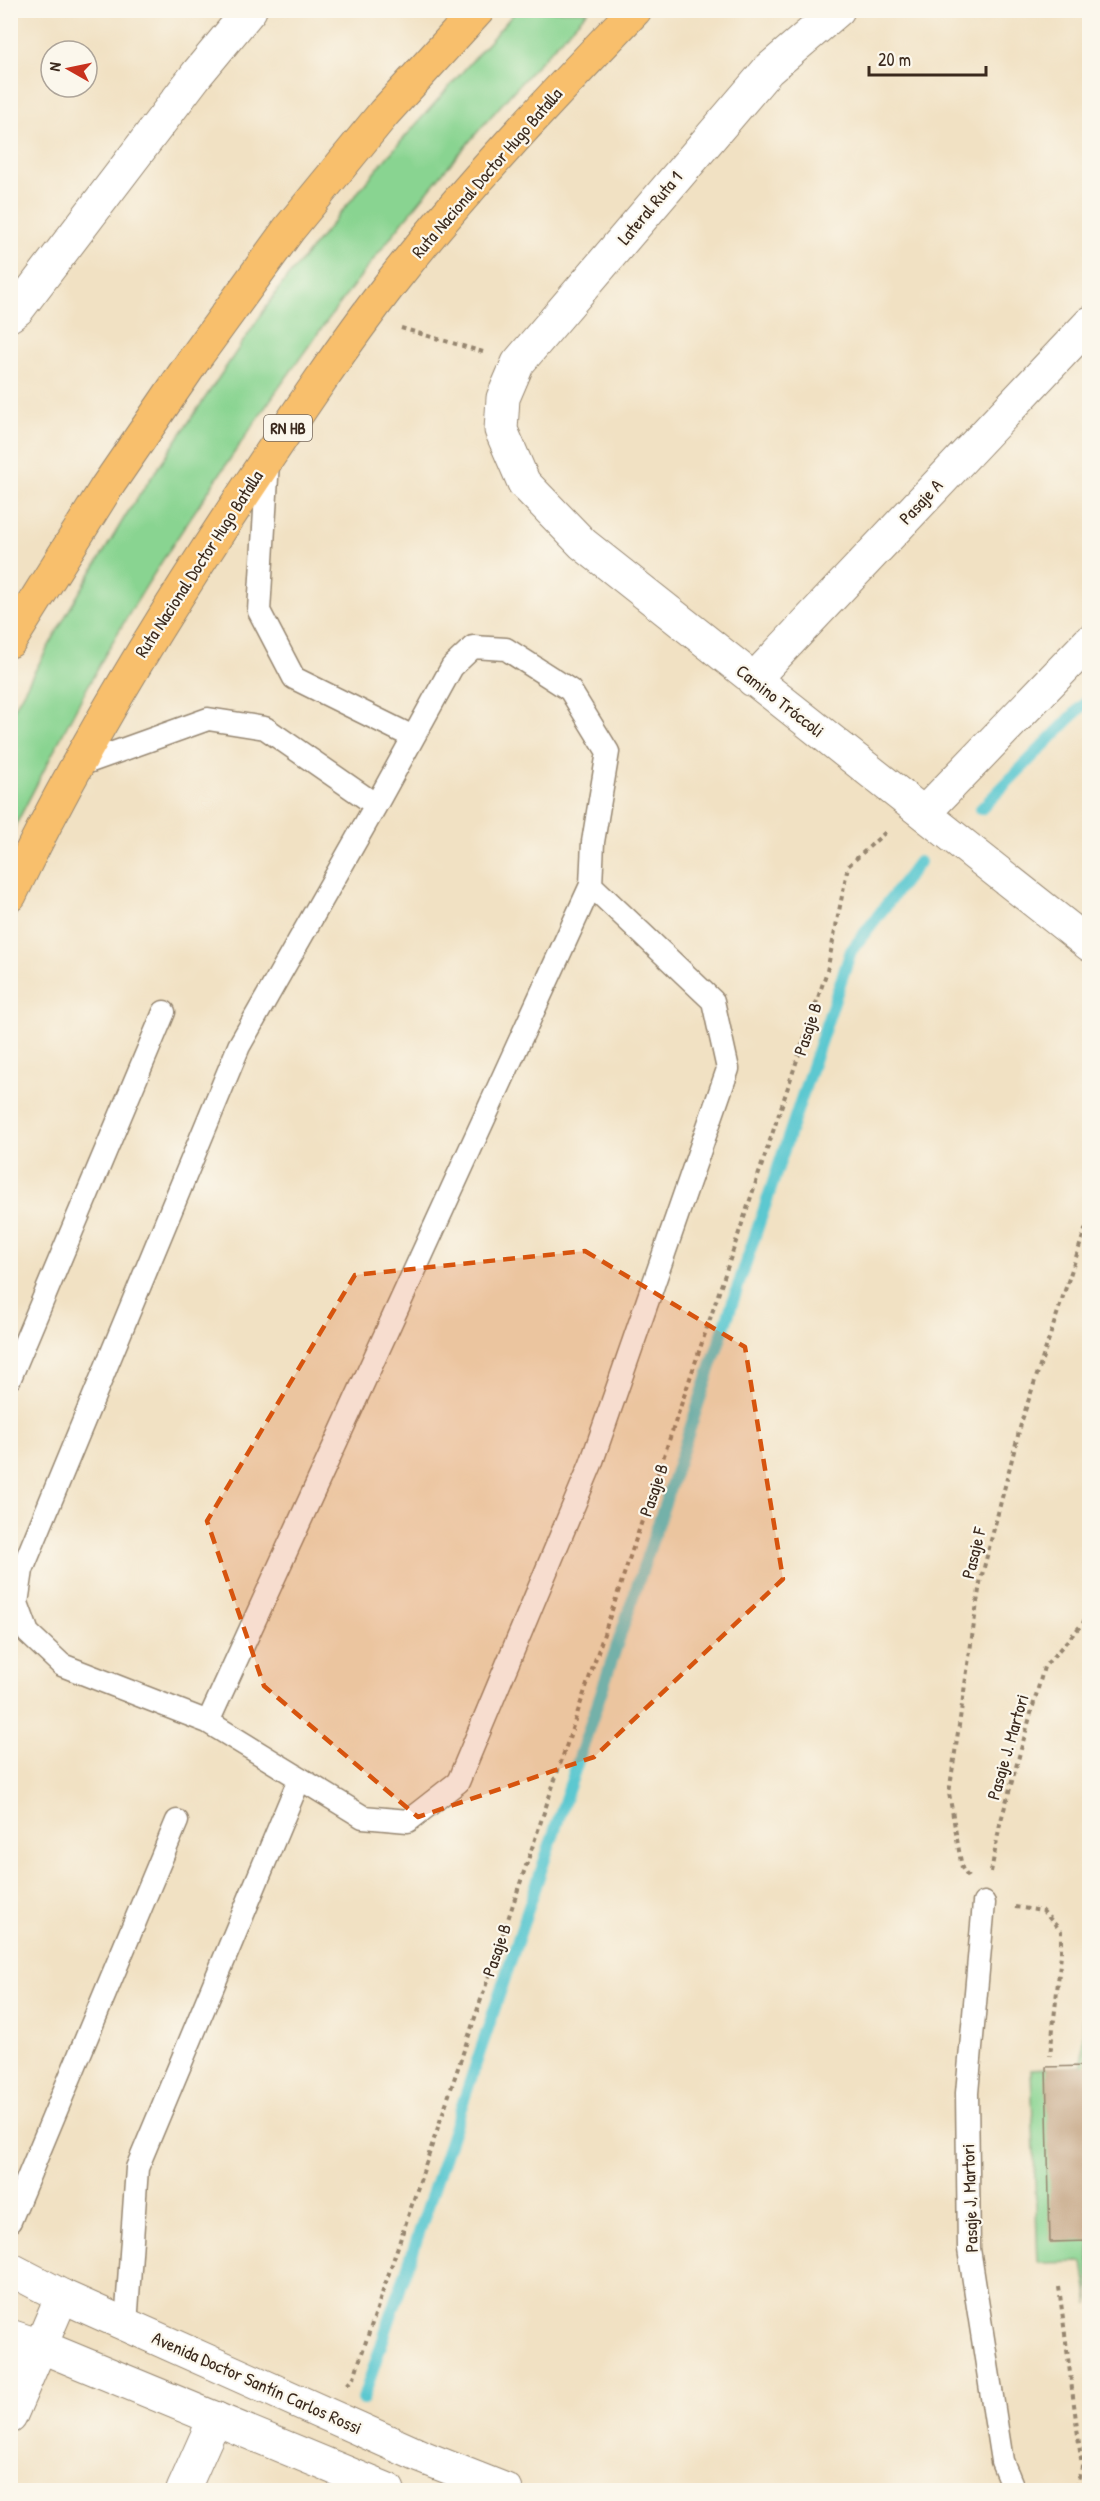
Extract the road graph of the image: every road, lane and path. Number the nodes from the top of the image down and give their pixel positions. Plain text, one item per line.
1 (250, 10) edge
2 (478, 10) edge
3 (635, 10) edge
4 (838, 10) edge
5 (10, 315) edge
6 (366, 318) junction
7 (1089, 323) edge
8 (519, 363) junction
9 (501, 430) joint
10 (268, 457) junction
11 (10, 641) edge
12 (1089, 641) edge
13 (753, 680) junction
14 (413, 737) junction
15 (77, 766) junction
16 (376, 805) junction
17 (924, 813) junction
18 (591, 885) junction
19 (10, 895) edge
20 (1089, 945) edge
21 (164, 1012) dead end
22 (1089, 1215) edge
23 (10, 1378) edge
24 (1089, 1615) edge
25 (208, 1722) junction
26 (299, 1780) junction
27 (177, 1821) dead end
28 (984, 1903) junction
29 (1050, 2056) dead end
30 (10, 2221) edge
31 (10, 2269) edge
32 (1059, 2287) dead end
33 (62, 2296) junction
34 (126, 2325) junction
35 (25, 2341) edge
36 (316, 2410) junction
37 (10, 2417) edge
38 (215, 2418) junction
39 (183, 2490) edge
40 (388, 2490) edge
41 (506, 2490) edge
42 (1014, 2490) edge
43 (1075, 2490) edge

1 - 5 street
2 - 11 highway
3 - 6 highway, Ruta Nacional Doctor Hugo Batalla / RN HB
4 - 8 street, Lateral Ruta 1
6 - 8 path
6 - 10 highway, Ruta Nacional Doctor Hugo Batalla / RN HB
7 - 13 street, Pasaje A
8 - 9 street, Lateral Ruta 1
9 - 13 street, Camino Tróccoli
10 - 14 lane
10 - 15 highway, Ruta Nacional Doctor Hugo Batalla / RN HB
12 - 17 street
13 - 17 street, Camino Tróccoli
14 - 16 lane
14 - 18 lane
15 - 16 lane
15 - 19 highway, Ruta Nacional Doctor Hugo Batalla / RN HB
16 - 25 lane
17 - 20 street, Camino Tróccoli
17 - 36 path, Pasaje B
18 - 25 lane
18 - 26 lane
21 - 23 lane
22 - 28 path, Pasaje F
24 - 28 path, Pasaje J. Martori
25 - 26 lane
26 - 34 lane
27 - 30 lane
28 - 29 path
28 - 42 lane, Pasaje J, Martori
31 - 33 street, Avenida Doctor Santín Carlos Rossi
32 - 43 path
33 - 34 street, Avenida Doctor Santín Carlos Rossi
33 - 35 street
34 - 36 street, Avenida Doctor Santín Carlos Rossi
35 - 37 street
35 - 38 street
36 - 41 street, Avenida Doctor Santín Carlos Rossi
38 - 39 street
38 - 40 street

